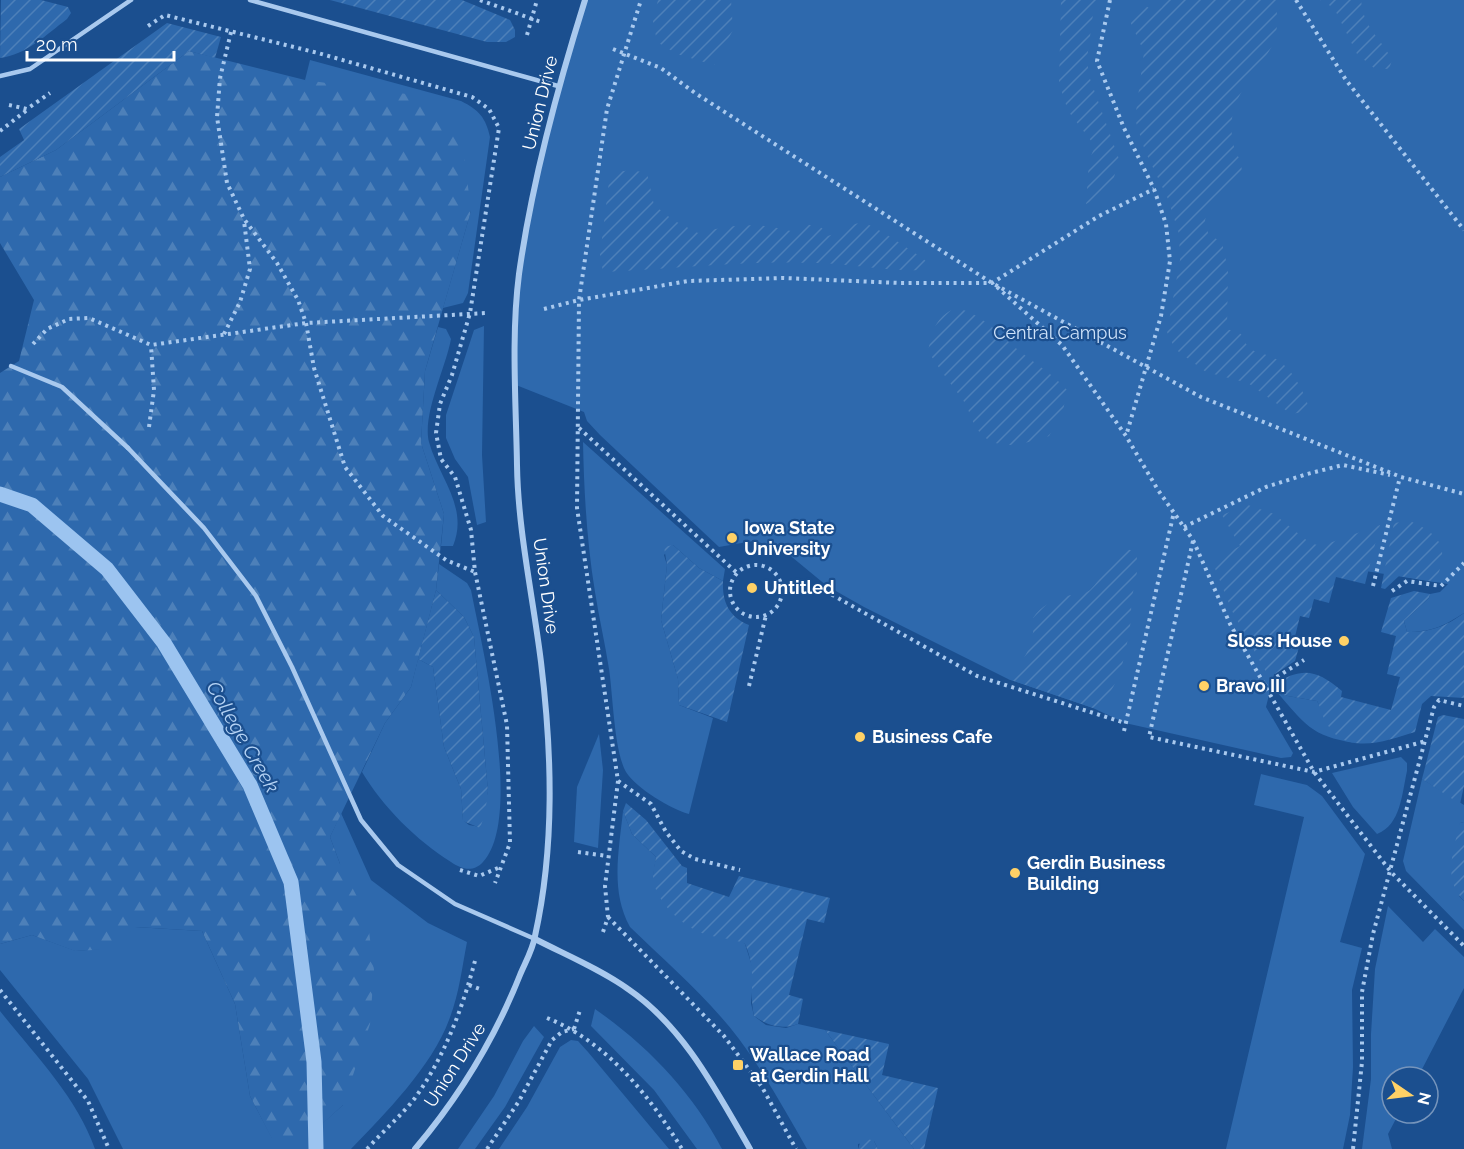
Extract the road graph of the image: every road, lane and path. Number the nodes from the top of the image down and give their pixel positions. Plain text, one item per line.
1 (131, 0) edge
2 (250, 0) edge
3 (480, 0) edge
4 (537, 0) edge
5 (585, 0) edge
6 (640, 0) edge
7 (1110, 0) edge
8 (1296, 0) edge
9 (531, 17) junction
10 (541, 22) dead end
11 (145, 29) dead end
12 (231, 32) junction
13 (527, 35) dead end
14 (613, 50) dead end
15 (623, 54) junction
16 (0, 76) edge
17 (558, 86) junction
18 (57, 89) dead end
19 (0, 102) edge
20 (27, 109) junction
21 (0, 130) edge
22 (1154, 189) junction
23 (244, 219) junction
24 (1464, 230) edge
25 (992, 283) junction
26 (579, 300) junction
27 (544, 309) dead end
28 (470, 313) junction
29 (486, 313) dead end
30 (306, 323) junction
31 (224, 335) junction
32 (151, 345) junction
33 (26, 353) dead end
34 (11, 366) dead end
35 (1144, 366) junction
36 (578, 427) junction
37 (147, 434) dead end
38 (1126, 436) junction
39 (1401, 477) junction
40 (1464, 494) edge
41 (1174, 512) junction
42 (1184, 527) junction
43 (1193, 540) junction
44 (1464, 563) edge
45 (475, 572) junction
46 (737, 573) junction
47 (781, 586) junction
48 (1373, 586) dead end
49 (1392, 591) dead end
50 (766, 614) junction
51 (1304, 660) dead end
52 (1264, 685) junction
53 (748, 686) dead end
54 (1464, 706) edge
55 (1125, 723) junction
56 (1124, 731) dead end
57 (1426, 741) junction
58 (1314, 772) junction
59 (618, 781) junction
60 (578, 852) dead end
61 (607, 856) junction
62 (740, 870) dead end
63 (1391, 872) junction
64 (495, 883) dead end
65 (603, 933) dead end
66 (535, 939) junction
67 (1464, 946) edge
68 (476, 957) dead end
69 (469, 985) junction
70 (480, 989) dead end
71 (0, 990) edge
72 (580, 1010) dead end
73 (547, 1018) dead end
74 (574, 1029) junction
75 (109, 1149) edge
76 (367, 1149) edge
77 (415, 1149) edge
78 (487, 1149) edge
79 (682, 1149) edge
80 (750, 1149) edge
81 (1353, 1149) edge

1 - 16 lane
2 - 17 lane
3 - 9 path
4 - 9 path
5 - 17 street, Union Drive
6 - 15 path
7 - 22 path
8 - 24 path
9 - 10 path
9 - 13 path
11 - 12 path
12 - 23 path
12 - 28 path
14 - 15 path
15 - 25 path
15 - 26 path
17 - 66 street, Union Drive
18 - 20 path
19 - 20 path
20 - 21 path
22 - 25 path
22 - 35 path
23 - 30 path
23 - 31 path
25 - 26 path
25 - 35 path
25 - 38 path
26 - 27 path
26 - 36 path
28 - 29 path
28 - 30 path
28 - 45 path
30 - 31 path
30 - 45 path
31 - 32 path
32 - 33 path
32 - 37 path
34 - 66 lane, bridge
35 - 38 path
35 - 39 path
36 - 46 path
36 - 59 path
38 - 41 path
39 - 40 path
39 - 42 path
39 - 48 path
41 - 42 path
41 - 55 path
42 - 43 path
43 - 52 path
43 - 58 path
44 - 49 path
45 - 64 path
46 - 47 path
46 - 50 path
47 - 50 path
47 - 55 path
50 - 53 path
51 - 52 path
52 - 58 path
54 - 57 path
55 - 56 path
57 - 58 path
57 - 63 path
58 - 63 path
59 - 61 path
59 - 62 path
60 - 61 path
61 - 65 path
63 - 67 path
63 - 81 path
66 - 77 street, Union Drive
66 - 80 street
68 - 69 path
69 - 70 path
69 - 76 path
71 - 75 path
72 - 74 path
73 - 74 path
74 - 78 path
74 - 79 path

